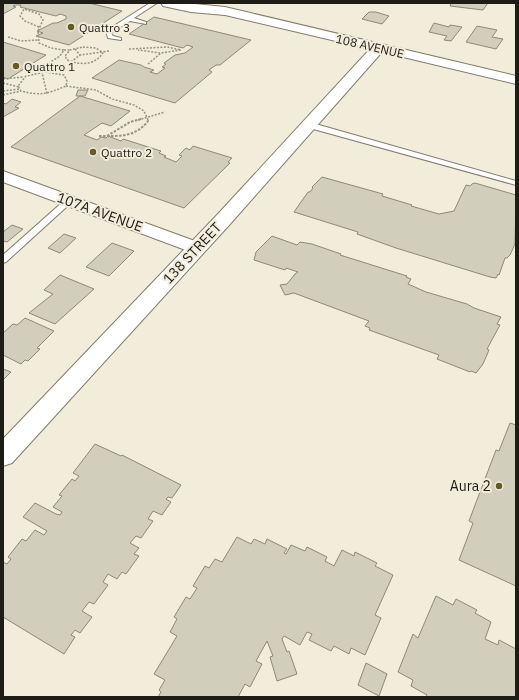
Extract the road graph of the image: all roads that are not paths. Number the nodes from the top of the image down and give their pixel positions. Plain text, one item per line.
1 (154, 3) edge
2 (167, 3) edge
3 (206, 3) edge
4 (225, 11) junction
5 (129, 19) junction
6 (144, 23) dead end
7 (119, 39) dead end
8 (379, 48) junction
9 (516, 80) edge
10 (309, 125) junction
11 (3, 176) edge
12 (516, 183) edge
13 (69, 201) junction
14 (197, 248) junction
15 (3, 260) edge
16 (3, 456) edge

1 - 5 lane
2 - 4 street, 108 AVENUE
3 - 4 street, 108 AVENUE
4 - 8 street, 108 AVENUE
5 - 6 lane
5 - 7 lane
8 - 9 street, 108 AVENUE
8 - 10 street, 138 STREET
10 - 12 lane
10 - 14 street, 138 STREET
11 - 13 street, 107A AVENUE
13 - 14 street, 107A AVENUE
13 - 15 lane
14 - 16 street, 138 STREET

